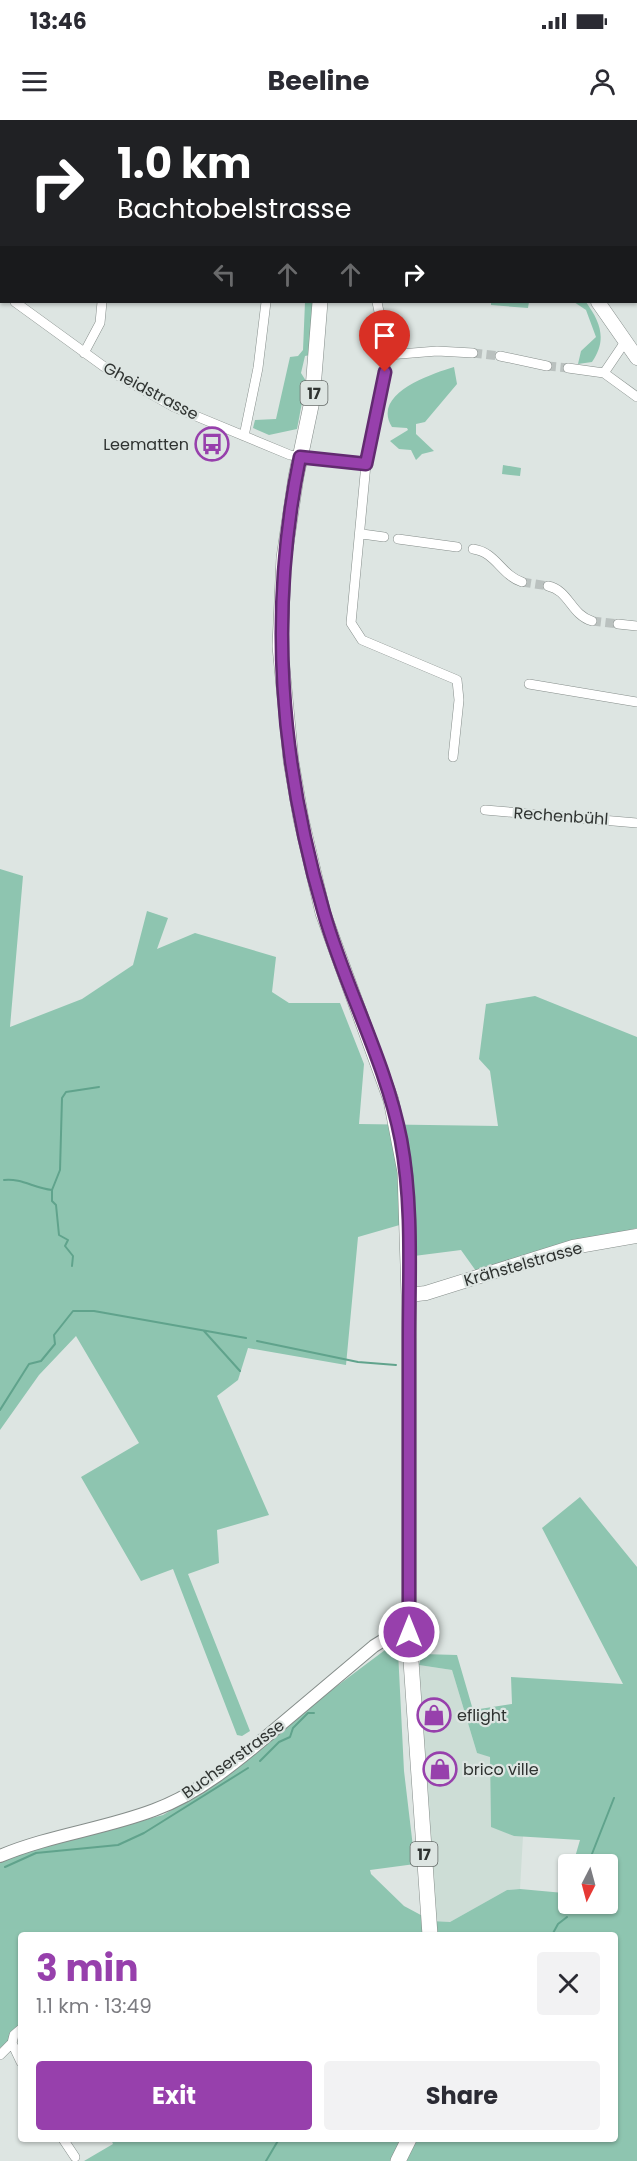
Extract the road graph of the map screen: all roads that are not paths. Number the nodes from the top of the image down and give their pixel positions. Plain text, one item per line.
1 (16, 303) edge
2 (102, 303) edge
3 (266, 303) edge
4 (320, 303) edge
5 (377, 303) edge
6 (599, 303) edge
7 (625, 342) junction
8 (84, 353) junction
9 (473, 353) tunnel mouth
10 (388, 356) junction
11 (500, 356) tunnel mouth
12 (637, 358) edge
13 (547, 366) tunnel mouth
14 (568, 368) tunnel mouth
15 (604, 373) junction
16 (637, 397) edge
17 (244, 436) junction
18 (300, 457) junction
19 (366, 464) junction
20 (362, 534) junction
21 (384, 537) dead end
22 (398, 539) dead end
23 (457, 547) dead end
24 (473, 549) dead end
25 (522, 582) tunnel mouth
26 (548, 586) tunnel mouth
27 (592, 621) tunnel mouth
28 (618, 624) tunnel mouth
29 (637, 626) edge
30 (529, 684) dead end
31 (637, 702) edge
32 (453, 757) dead end
33 (485, 810) dead end
34 (637, 823) edge
35 (637, 1236) edge
36 (409, 1295) junction
37 (409, 1632) junction
38 (0, 1856) edge
39 (430, 1932) edge
40 (18, 2032) edge
41 (12, 2043) junction
42 (0, 2055) edge
43 (18, 2056) edge
44 (65, 2142) edge
45 (408, 2142) edge
46 (75, 2157) dead end
47 (398, 2161) edge

1 - 8 street, Gheidstrasse
2 - 8 street
3 - 17 street
4 - 18 main road, 17
5 - 10 street
6 - 7 main road
7 - 12 main road
7 - 15 street
8 - 17 street, Gheidstrasse
9 - 10 street
10 - 19 street
11 - 13 street
14 - 15 street
15 - 16 street
17 - 18 street, Gheidstrasse
18 - 19 street, Gheidstrasse
18 - 36 main road, 17
19 - 20 street
20 - 21 street
20 - 32 street
22 - 23 street
24 - 25 street
26 - 27 street
28 - 29 street
30 - 31 street
33 - 34 street, Rechenbühl
35 - 36 main road, Krähstelstrasse
36 - 37 main road, 17
37 - 38 street, Buchserstrasse
37 - 39 main road, 17
40 - 41 street
41 - 42 street
41 - 43 street
44 - 46 street
45 - 47 main road

